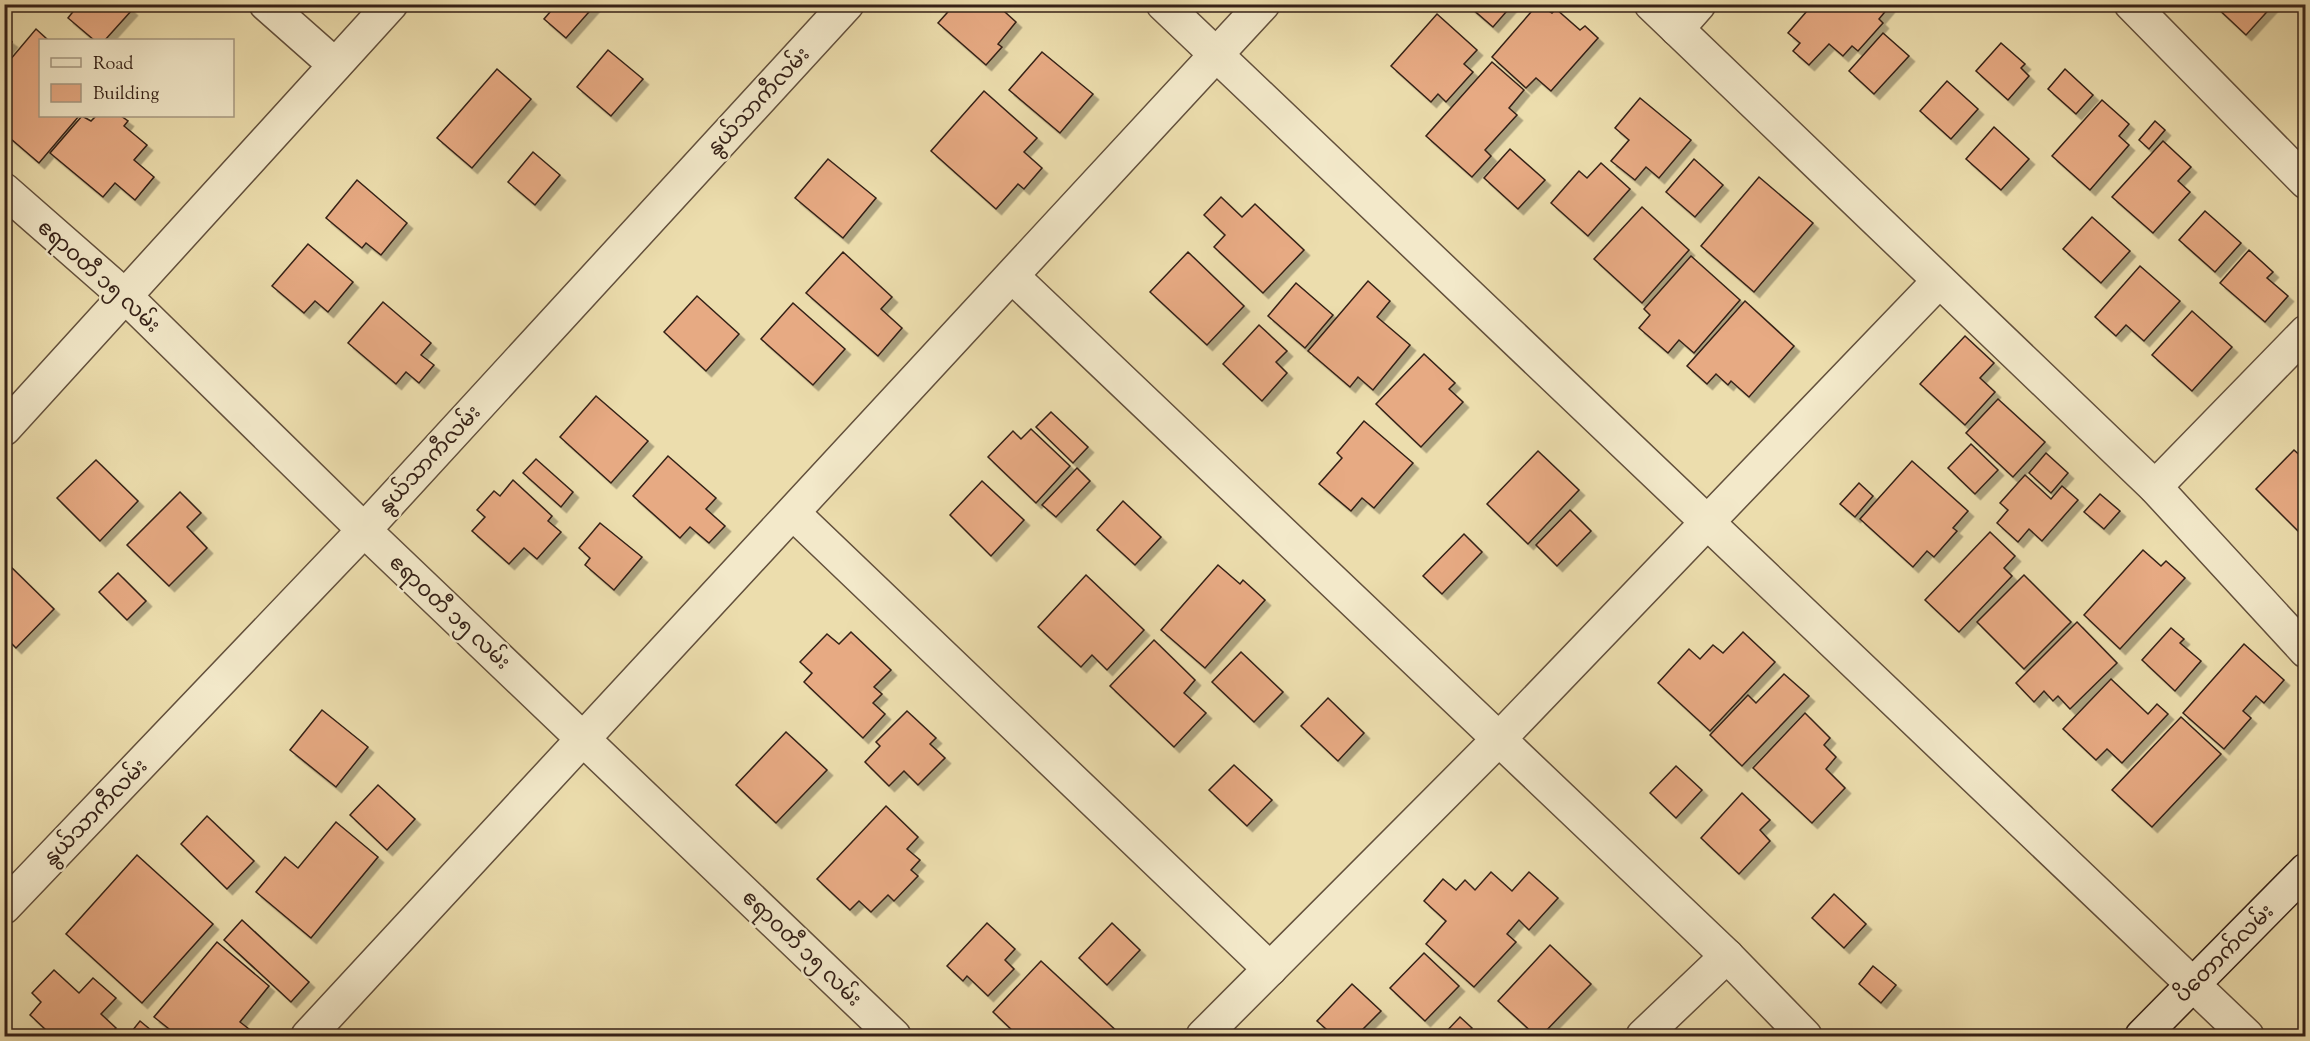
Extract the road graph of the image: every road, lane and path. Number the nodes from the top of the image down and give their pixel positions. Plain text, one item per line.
1 (266, 4) edge
2 (391, 4) edge
3 (847, 4) edge
4 (1163, 4) edge
5 (1263, 4) edge
6 (1651, 4) edge
7 (1699, 4) edge
8 (2131, 4) edge
9 (1677, 29) junction
10 (1216, 57) junction
11 (335, 65) junction
12 (2306, 182) edge
13 (4, 190) edge
14 (1013, 276) junction
15 (1939, 281) junction
16 (125, 296) junction
17 (2306, 332) edge
18 (4, 429) edge
19 (2155, 487) junction
20 (793, 513) junction
21 (1707, 523) junction
22 (364, 530) junction
23 (2306, 651) edge
24 (584, 738) junction
25 (1499, 739) junction
26 (2306, 870) edge
27 (4, 907) edge
28 (1727, 956) junction
29 (1270, 969) junction
30 (2193, 984) junction
31 (323, 1031) edge
32 (894, 1036) edge
33 (1203, 1036) edge
34 (1643, 1036) edge
35 (1805, 1036) edge
36 (2142, 1036) edge
37 (2247, 1036) edge

1 - 11 street
2 - 11 street
3 - 22 street, နွယ်သာကီလမ်း
4 - 10 street
5 - 10 street
6 - 9 street
7 - 9 street
8 - 12 street
9 - 15 street
10 - 14 street
10 - 21 street
11 - 16 street
13 - 16 street, ဧရာဝတီ ၁၅ လမ်း
14 - 20 street
14 - 25 street
15 - 19 street
15 - 21 street
16 - 18 street
16 - 22 street, ဧရာဝတီ ၁၅ လမ်း
17 - 19 street
19 - 23 street
20 - 24 street
20 - 29 street
21 - 25 street
21 - 30 street
22 - 24 street, ဧရာဝတီ ၁၅ လမ်း
22 - 27 street, နွယ်သာကီလမ်း
24 - 31 street
24 - 32 street, ဧရာဝတီ ၁၅ လမ်း
25 - 28 street
25 - 29 street
26 - 30 street, ပိတောက်လမ်း
28 - 34 street
28 - 35 street
29 - 33 street
30 - 36 street, ပိတောက်လမ်း
30 - 37 street

